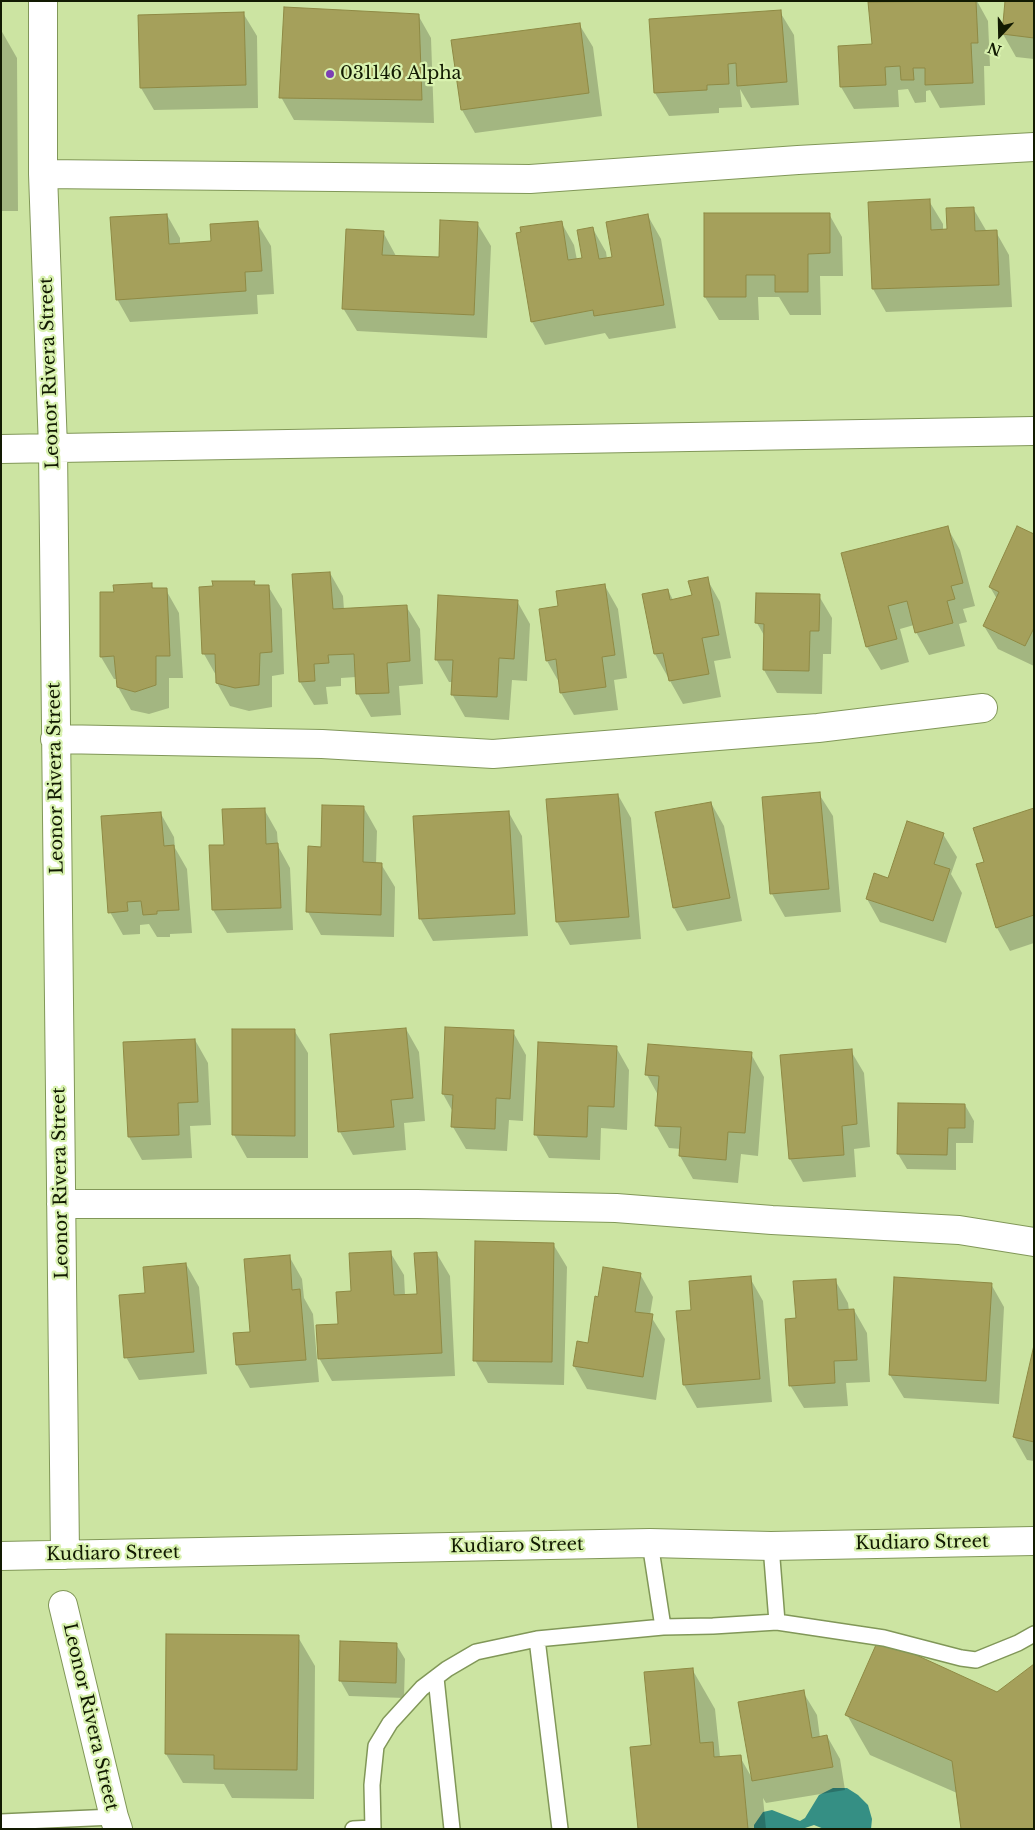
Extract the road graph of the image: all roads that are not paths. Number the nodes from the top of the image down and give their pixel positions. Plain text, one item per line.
1 (43, 1) edge
2 (1034, 147) edge
3 (43, 174) junction
4 (1034, 431) edge
5 (53, 448) junction
6 (1, 449) edge
7 (984, 708) dead end
8 (55, 739) junction
9 (61, 1204) junction
10 (1034, 1242) edge
11 (1034, 1541) edge
12 (650, 1543) junction
13 (771, 1546) junction
14 (64, 1555) junction
15 (1, 1556) edge
16 (63, 1606) dead end
17 (777, 1622) junction
18 (663, 1626) junction
19 (1034, 1634) edge
20 (537, 1639) junction
21 (436, 1678) junction
22 (1, 1822) edge
23 (116, 1823) edge
24 (373, 1828) edge
25 (353, 1829) edge
26 (452, 1829) edge
27 (560, 1829) edge

1 - 3 street, Leonor Rivera Street
2 - 3 street
3 - 5 street, Leonor Rivera Street
4 - 5 street
5 - 6 street
5 - 8 street, Leonor Rivera Street
7 - 8 street
8 - 9 street, Leonor Rivera Street
9 - 10 street
9 - 14 street, Leonor Rivera Street
11 - 13 street, Kudiaro Street
12 - 13 street, Kudiaro Street
12 - 14 street, Kudiaro Street
12 - 18 lane
13 - 17 lane
14 - 15 street, Kudiaro Street
16 - 23 street, Leonor Rivera Street
17 - 18 lane
17 - 19 lane
18 - 20 lane
20 - 21 lane
20 - 27 lane
21 - 24 lane
21 - 26 lane
22 - 23 lane
24 - 25 lane

